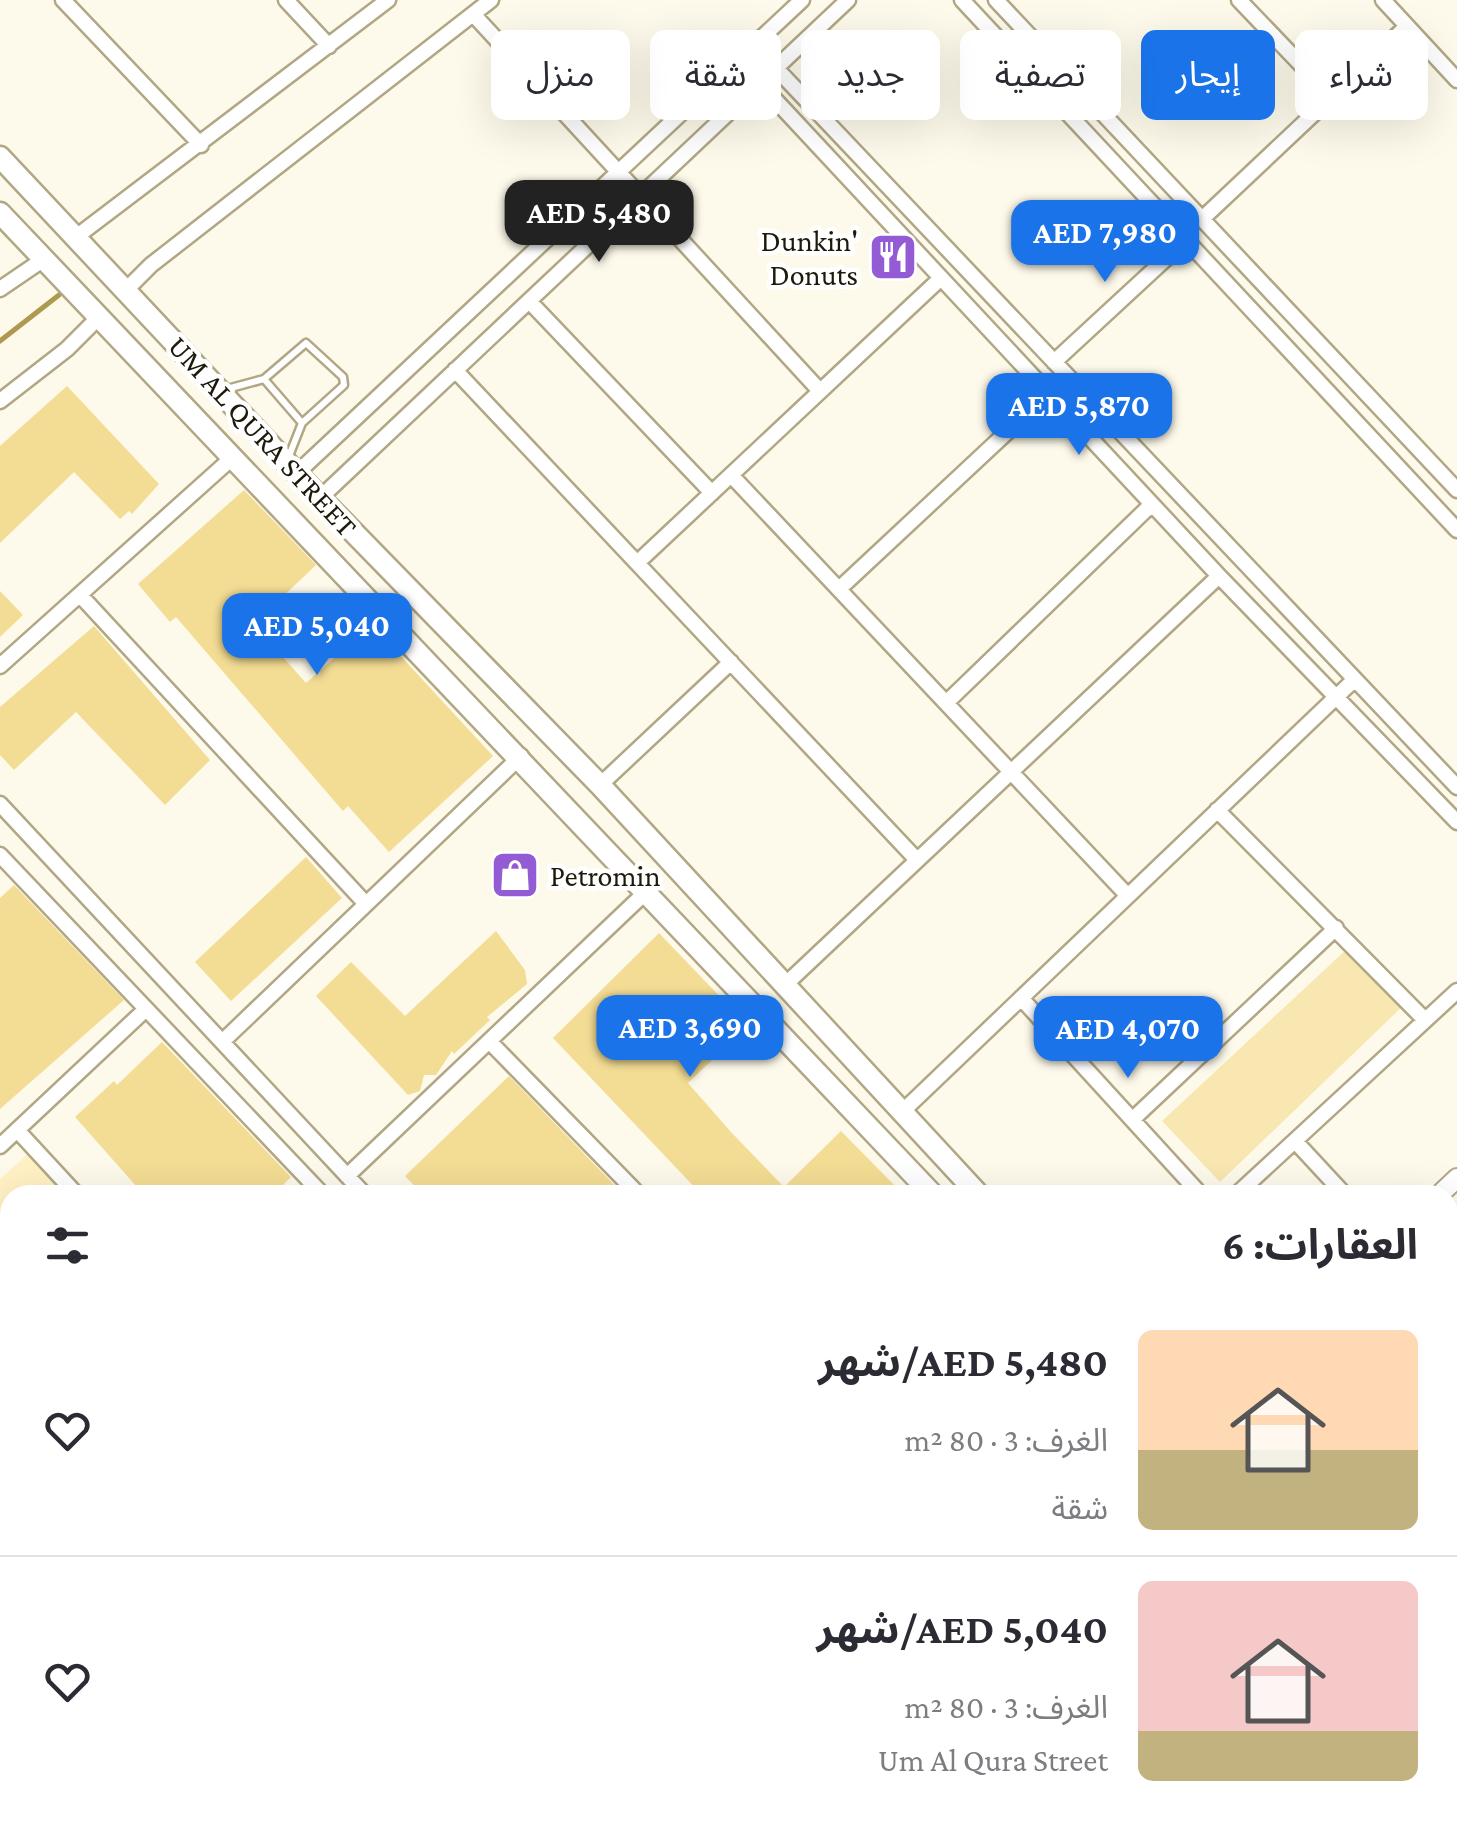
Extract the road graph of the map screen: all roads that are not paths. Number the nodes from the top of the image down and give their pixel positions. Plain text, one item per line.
1 (286, 0) edge
2 (388, 0) edge
3 (492, 0) edge
4 (802, 0) edge
5 (848, 0) edge
6 (962, 0) edge
7 (996, 0) edge
8 (1239, 0) edge
9 (1382, 0) edge
10 (73, 3) edge
11 (473, 14) junction
12 (1407, 26) junction
13 (770, 30) edge
14 (1403, 30) edge
15 (329, 46) junction
16 (1295, 58) edge
17 (781, 63) edge
18 (781, 73) edge
19 (1457, 80) edge
20 (781, 106) edge
21 (674, 120) edge
22 (721, 120) edge
23 (1307, 120) edge
24 (201, 145) junction
25 (0, 158) edge
26 (1146, 159) junction
27 (618, 172) junction
28 (1128, 178) junction
29 (640, 196) junction
30 (0, 213) edge
31 (1202, 219) junction
32 (76, 237) junction
33 (1186, 240) junction
34 (44, 259) junction
35 (941, 278) junction
36 (123, 288) junction
37 (0, 290) edge
38 (529, 301) junction
39 (94, 313) junction
40 (1054, 362) junction
41 (455, 370) junction
42 (264, 379) junction
43 (220, 391) junction
44 (820, 391) junction
45 (1048, 393) junction
46 (0, 401) edge
47 (302, 423) junction
48 (232, 458) junction
49 (292, 467) junction
50 (731, 475) junction
51 (1457, 490) edge
52 (712, 493) junction
53 (320, 498) junction
54 (1152, 504) junction
55 (1457, 530) edge
56 (637, 563) junction
57 (1219, 576) junction
58 (839, 589) junction
59 (80, 595) junction
60 (453, 634) junction
61 (426, 659) junction
62 (731, 662) junction
63 (0, 666) edge
64 (1354, 679) junction
65 (1335, 697) junction
66 (946, 703) junction
67 (521, 756) junction
68 (1011, 772) junction
69 (600, 785) junction
70 (1457, 787) edge
71 (0, 804) edge
72 (1217, 810) junction
73 (1457, 822) edge
74 (1, 858) edge
75 (917, 860) junction
76 (648, 891) junction
77 (1127, 896) junction
78 (366, 904) junction
79 (1336, 928) junction
80 (787, 983) junction
81 (1457, 991) edge
82 (1021, 998) junction
83 (146, 1009) junction
84 (1426, 1020) junction
85 (222, 1042) junction
86 (491, 1043) junction
87 (904, 1110) junction
88 (1133, 1119) junction
89 (16, 1130) junction
90 (1296, 1141) junction
91 (0, 1146) edge
92 (347, 1176) junction
93 (68, 1185) edge
94 (313, 1185) edge
95 (356, 1185) edge
96 (629, 1185) edge
97 (924, 1185) edge
98 (970, 1185) edge
99 (1192, 1185) edge
100 (1247, 1185) edge
101 (1336, 1185) edge

1 - 15 street
2 - 15 street
3 - 11 street
4 - 13 street
5 - 17 street
6 - 28 street
7 - 26 street
8 - 16 street
9 - 12 street
10 - 24 street
11 - 27 street
11 - 36 street
12 - 14 street
12 - 19 street
15 - 24 street
18 - 40 street
20 - 35 street
21 - 27 street
22 - 29 street
23 - 31 street
24 - 32 street
25 - 32 main road, UM AL QURA STREET
26 - 28 street
26 - 31 street
27 - 29 street
27 - 49 street
28 - 33 street
29 - 38 street
29 - 44 street
30 - 34 main road, UM AL QURA STREET
31 - 51 street
32 - 36 main road, UM AL QURA STREET
33 - 40 street
33 - 55 street
34 - 37 street
34 - 39 main road, UM AL QURA STREET
35 - 44 street
35 - 45 street
36 - 43 main road, UM AL QURA STREET
38 - 41 street
38 - 52 street
39 - 46 street
39 - 48 main road, UM AL QURA STREET
40 - 64 street
41 - 53 street
41 - 56 street
42 - 43 lane
42 - 47 lane
42 - 47 lane
43 - 49 main road, UM AL QURA STREET
44 - 50 street
45 - 54 street
45 - 58 street
47 - 49 lane
48 - 59 street
48 - 61 main road, UM AL QURA STREET
49 - 53 main road, UM AL QURA STREET
50 - 52 street
50 - 58 street
52 - 56 street
53 - 60 main road, UM AL QURA STREET
54 - 57 street
54 - 66 street
56 - 62 street
57 - 65 street
57 - 68 street
58 - 66 street
59 - 63 street
59 - 78 street
60 - 61 main road
60 - 69 main road, UM AL QURA STREET
61 - 67 main road, UM AL QURA STREET
62 - 69 street
62 - 75 street
64 - 65 street
64 - 70 street
65 - 72 street
65 - 73 street
66 - 68 street
67 - 76 main road, UM AL QURA STREET
67 - 78 street
68 - 75 street
68 - 77 street
69 - 80 main road, UM AL QURA STREET
71 - 85 street
72 - 77 street
72 - 79 street
74 - 83 street
75 - 80 street
76 - 86 street
76 - 97 main road, UM AL QURA STREET
77 - 82 street
78 - 85 street
79 - 84 street
79 - 88 street
80 - 87 main road, UM AL QURA STREET
81 - 84 street
82 - 87 street
82 - 88 street
83 - 89 street
83 - 94 street
84 - 90 street
85 - 92 street
86 - 92 street
86 - 96 street
87 - 98 main road, UM AL QURA STREET
88 - 99 street
89 - 91 street
89 - 93 street
90 - 100 street
90 - 101 street
92 - 95 street

